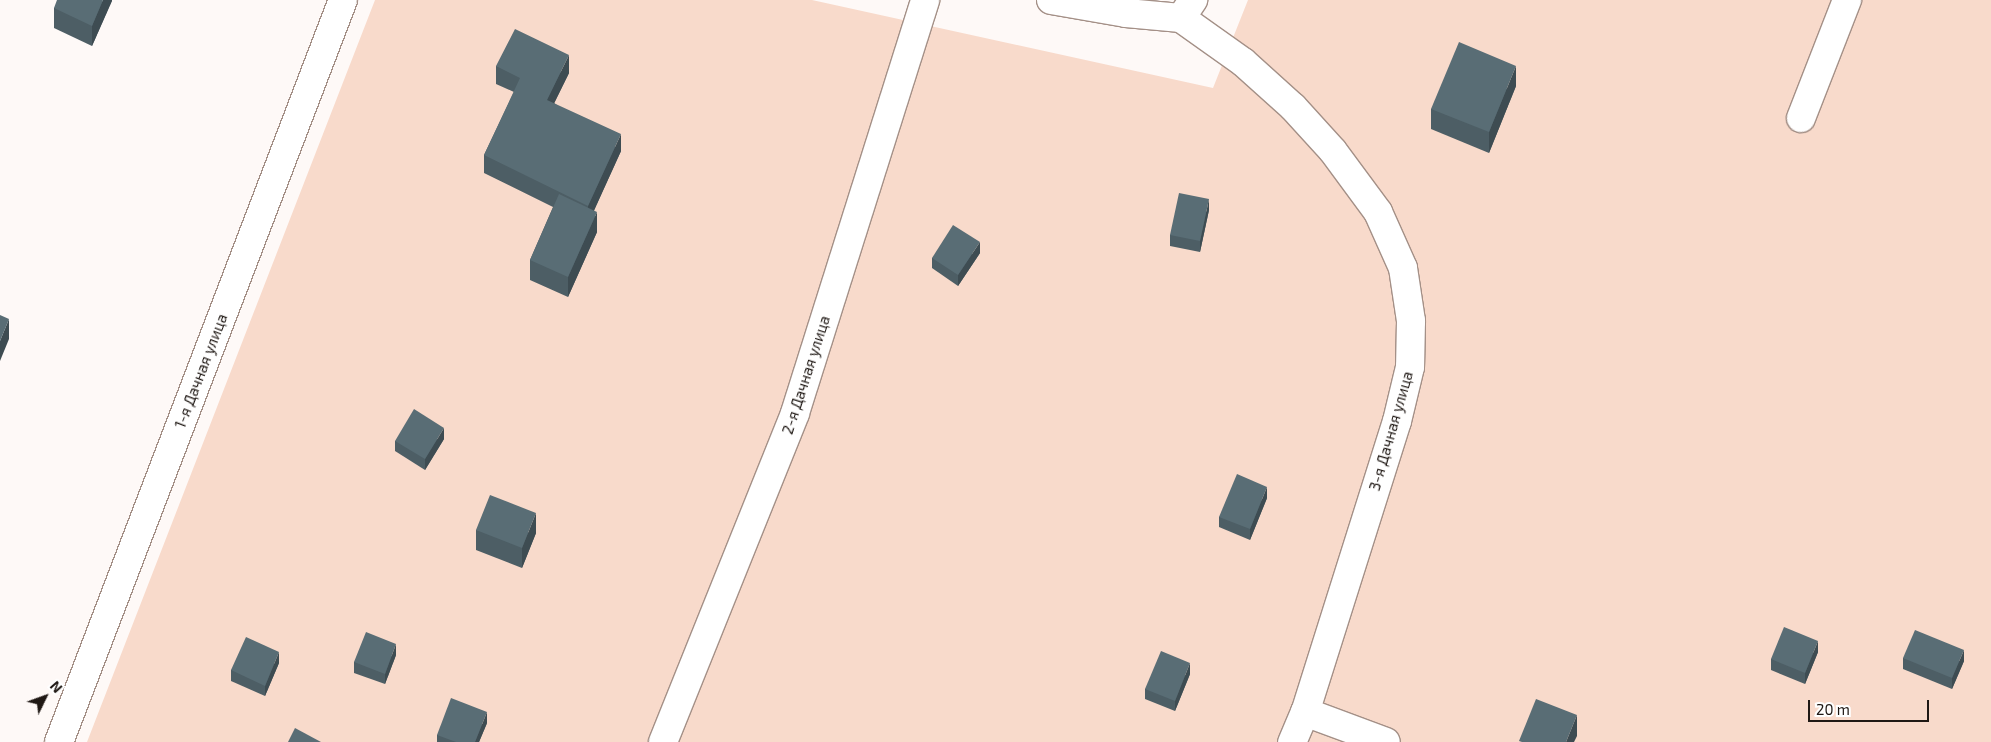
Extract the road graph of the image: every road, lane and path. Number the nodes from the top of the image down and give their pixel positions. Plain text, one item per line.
1 (343, 0) edge
2 (925, 0) edge
3 (1051, 0) edge
4 (1847, 0) edge
5 (1187, 9) edge
6 (1801, 118) dead end
7 (1305, 712) junction
8 (59, 742) edge
9 (663, 742) edge
10 (1292, 742) edge
11 (1386, 742) edge

1 - 8 street, 1-я Дачная улица
2 - 9 street, 2-я Дачная улица
3 - 5 street
4 - 6 street
5 - 7 street, 3-я Дачная улица
7 - 10 street, 3-я Дачная улица
7 - 11 street

